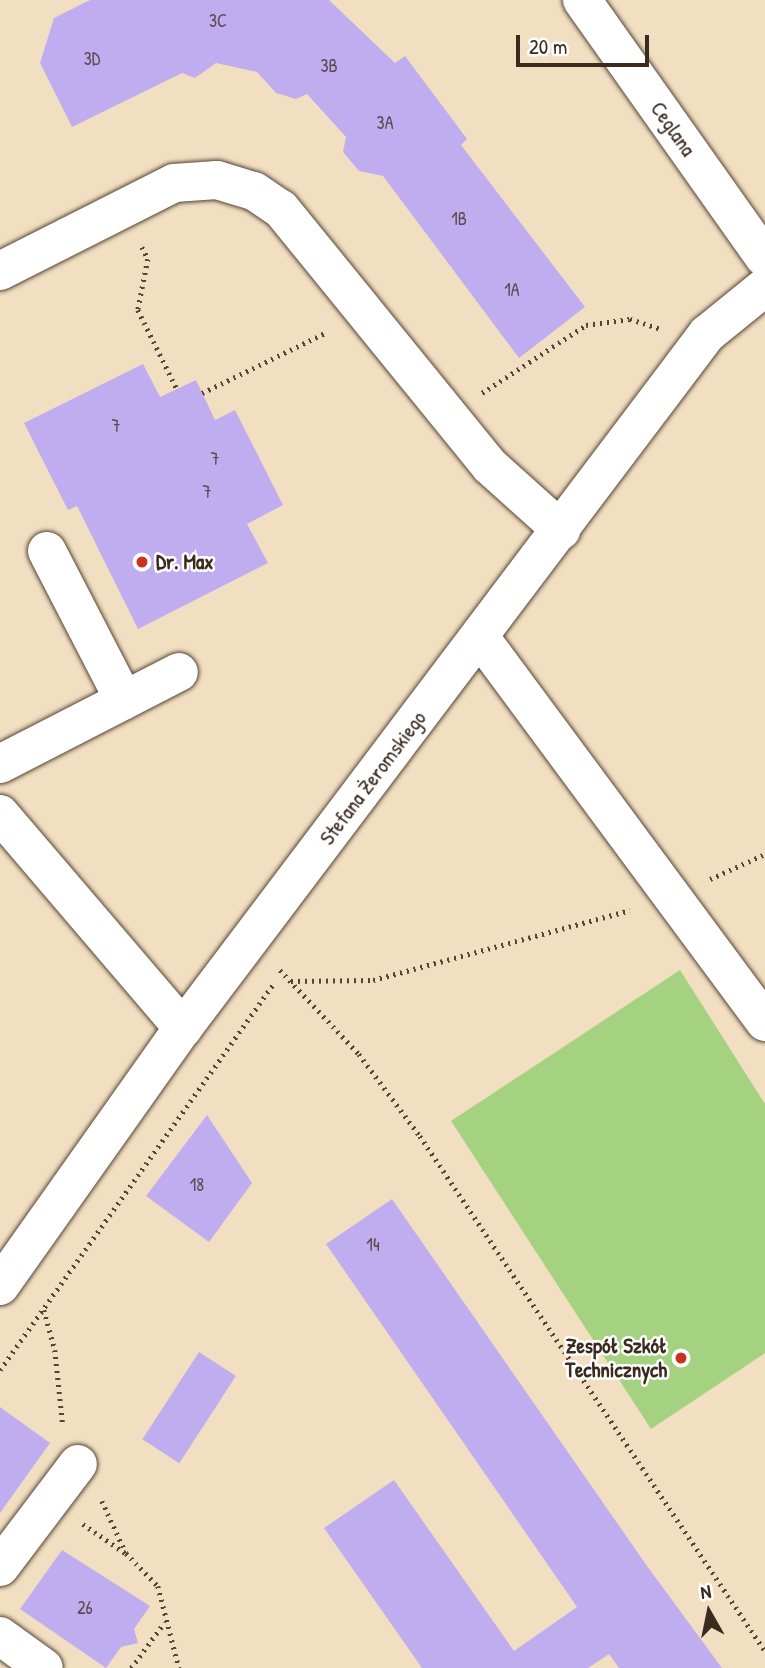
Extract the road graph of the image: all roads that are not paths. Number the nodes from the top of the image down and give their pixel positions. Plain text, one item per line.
1 (582, 0) edge
2 (765, 258) edge
3 (0, 271) edge
4 (765, 287) edge
5 (561, 530) junction
6 (47, 551) dead end
7 (480, 637) junction
8 (179, 672) dead end
9 (124, 700) junction
10 (0, 764) edge
11 (0, 814) edge
12 (765, 1022) edge
13 (183, 1028) junction
14 (0, 1286) edge
15 (78, 1464) dead end
16 (0, 1567) edge
17 (0, 1636) edge
18 (44, 1668) edge

1 - 2 street, Ceglana
3 - 5 street
4 - 5 street, Stefana Żeromskiego
5 - 7 street, Stefana Żeromskiego
6 - 9 street
7 - 12 street
7 - 13 street, Stefana Żeromskiego
8 - 9 street
9 - 10 street
11 - 13 street
13 - 14 street, Stefana Żeromskiego
15 - 16 street
17 - 18 street

